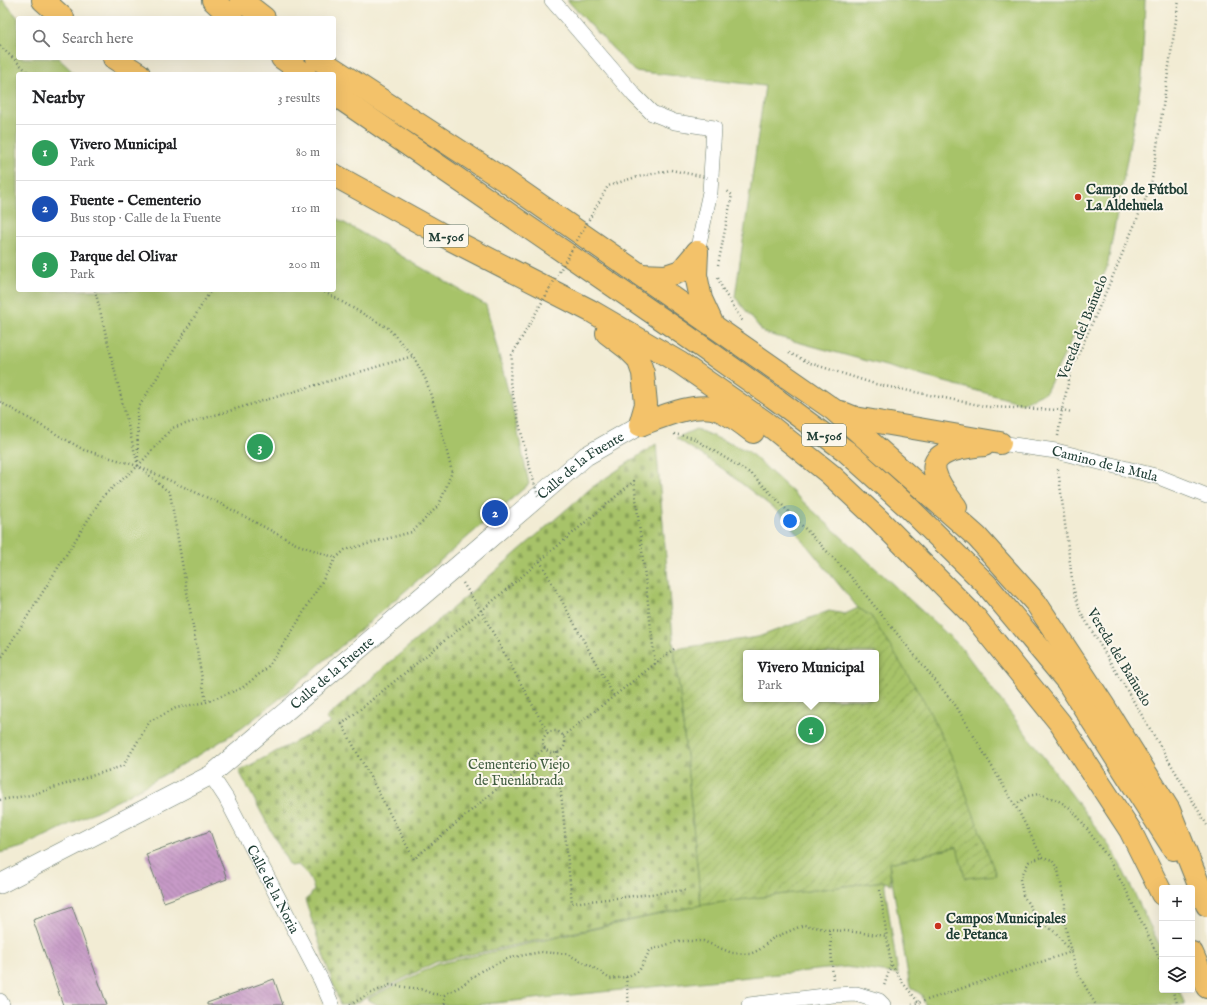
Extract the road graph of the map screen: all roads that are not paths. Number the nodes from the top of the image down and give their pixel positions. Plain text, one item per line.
1 (213, 0) edge
2 (241, 0) edge
3 (552, 0) edge
4 (230, 16) edge
5 (261, 16) edge
6 (117, 60) edge
7 (285, 60) edge
8 (320, 60) edge
9 (137, 72) edge
10 (302, 72) edge
11 (336, 95) edge
12 (336, 176) edge
13 (697, 252) junction
14 (641, 275) junction
15 (559, 295) junction
16 (714, 326) junction
17 (834, 410) junction
18 (640, 425) junction
19 (1000, 443) junction
20 (830, 474) junction
21 (1207, 496) edge
22 (977, 537) junction
23 (211, 775) junction
24 (0, 884) edge
25 (1159, 888) edge
26 (1204, 899) edge
27 (1194, 957) edge
28 (1207, 987) edge
29 (0, 1001) edge
30 (881, 1003) edge
31 (2, 1005) edge
32 (332, 1005) edge
33 (749, 1005) edge

1 - 4 highway
2 - 5 highway
3 - 13 street
6 - 9 highway
7 - 10 highway
8 - 14 highway
11 - 26 highway, M-506
12 - 15 highway, M-506
13 - 14 highway
13 - 16 highway
14 - 16 highway
15 - 18 highway
15 - 20 highway, M-506
16 - 17 highway
17 - 19 highway
17 - 22 highway
18 - 20 highway
18 - 23 street, Calle de la Fuente
19 - 21 street, Camino de la Mula
19 - 22 highway
20 - 25 highway, M-506
22 - 26 highway
23 - 24 street, Calle de la Fuente
23 - 32 street, Calle de la Noria
27 - 28 highway
29 - 31 street
30 - 33 street

